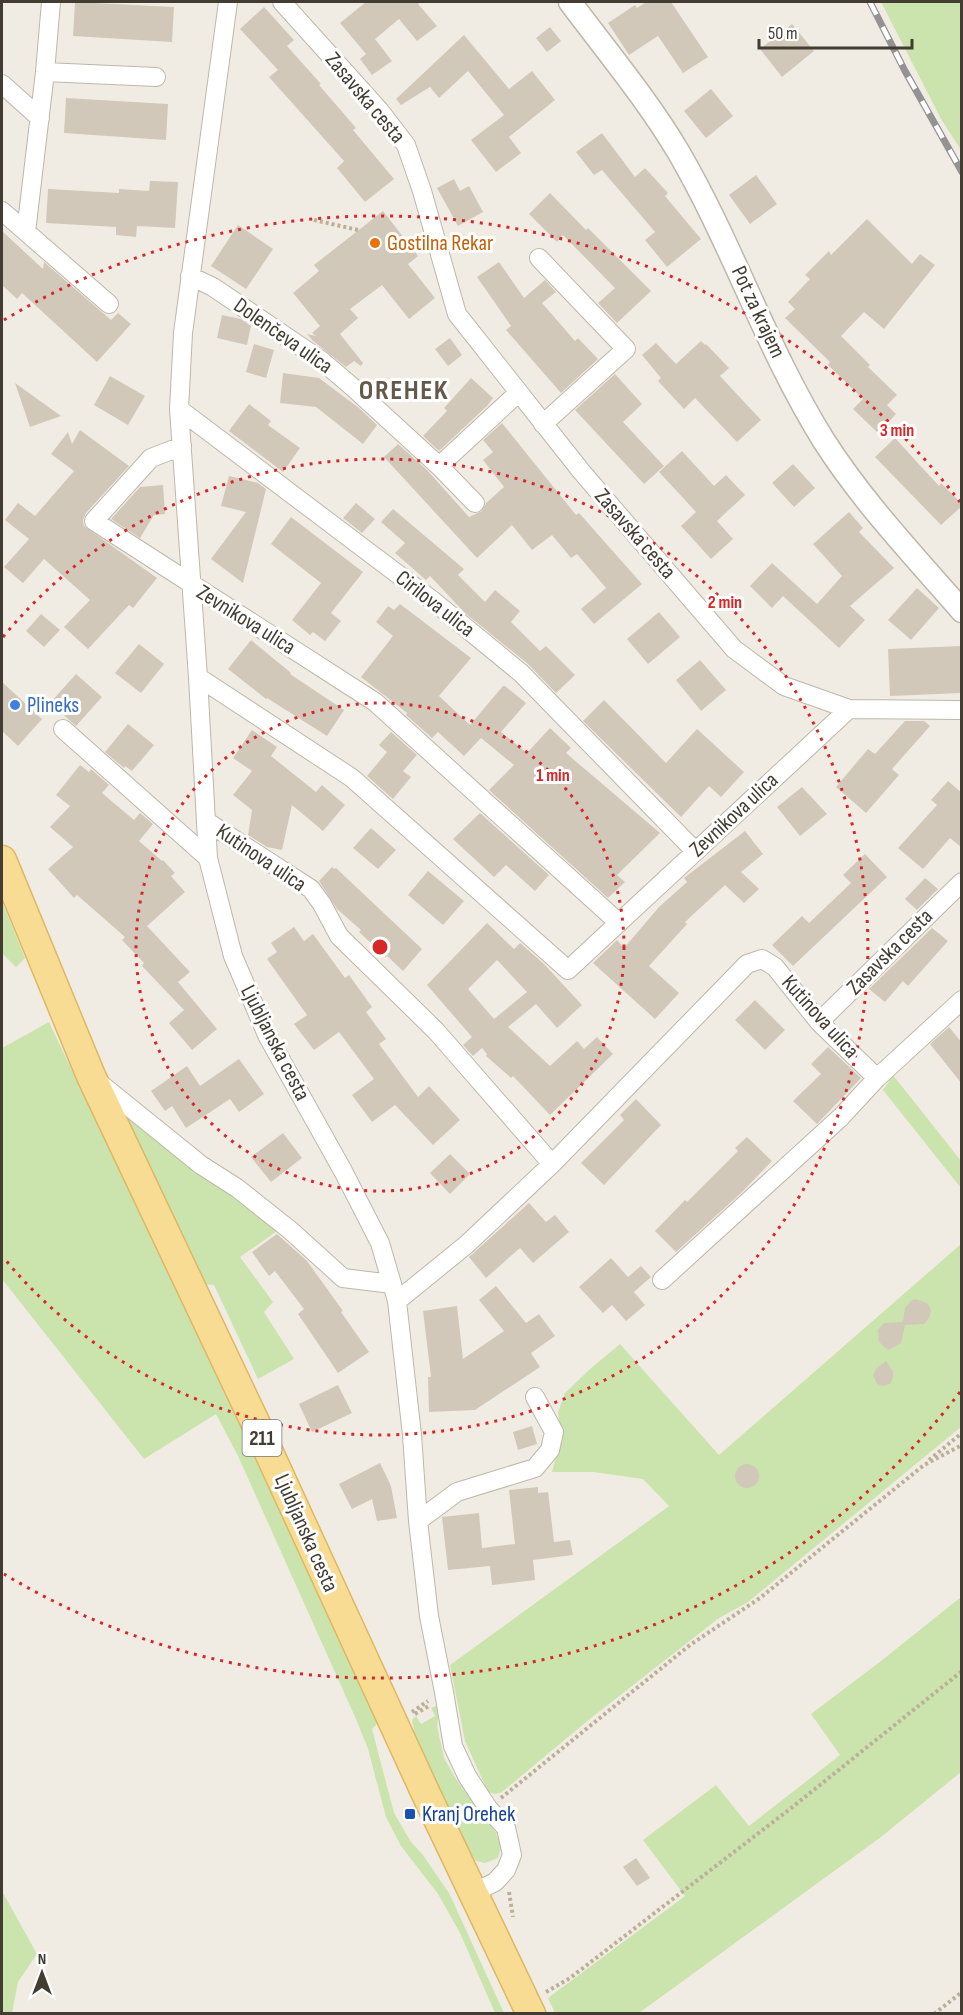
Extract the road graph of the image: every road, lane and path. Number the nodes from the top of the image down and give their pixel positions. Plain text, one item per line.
1 (51, 2) edge
2 (228, 2) edge
3 (282, 2) edge
4 (570, 2) edge
5 (45, 72) junction
6 (156, 77) dead end
7 (2, 84) edge
8 (39, 118) junction
9 (2, 211) edge
10 (314, 220) dead end
11 (358, 230) dead end
12 (26, 232) junction
13 (539, 258) dead end
14 (190, 276) junction
15 (109, 304) dead end
16 (518, 393) junction
17 (179, 409) junction
18 (543, 424) junction
19 (182, 447) junction
20 (439, 466) junction
21 (475, 503) dead end
22 (191, 583) junction
23 (962, 611) edge
24 (198, 676) junction
25 (849, 709) junction
26 (962, 710) edge
27 (63, 729) dead end
28 (206, 821) junction
29 (695, 851) junction
30 (208, 858) junction
31 (2, 860) edge
32 (962, 882) edge
33 (619, 923) junction
34 (962, 1000) edge
35 (819, 1022) junction
36 (91, 1076) junction
37 (877, 1078) junction
38 (552, 1164) junction
39 (662, 1280) dead end
40 (395, 1293) junction
41 (535, 1397) dead end
42 (962, 1433) edge
43 (962, 1445) edge
44 (924, 1465) junction
45 (418, 1521) junction
46 (962, 1671) edge
47 (445, 1694) junction
48 (410, 1715) dead end
49 (488, 1808) junction
50 (473, 1893) junction
51 (962, 1992) edge
52 (537, 2004) edge
53 (934, 2013) edge

1 - 5 street
2 - 14 street
3 - 16 street, Zasavska cesta
4 - 23 street, Pot za krajem
5 - 6 street
5 - 8 street
7 - 8 street
8 - 12 street
9 - 12 street
10 - 11 path
12 - 15 street
13 - 18 street
14 - 17 street
14 - 20 street, Dolenčeva ulica
16 - 18 street, Zasavska cesta
16 - 20 street
17 - 19 street
17 - 29 street, Cirilova ulica
18 - 25 street, Zasavska cesta
19 - 22 street
19 - 22 street
20 - 21 street, Dolenčeva ulica
22 - 24 street, Zevnikova ulica
22 - 33 street, Zevnikova ulica
24 - 28 street, Kutinova ulica
24 - 33 street, Zevnikova ulica
25 - 26 street, Zasavska cesta
25 - 29 street, Zevnikova ulica
27 - 30 street, Kutinova ulica
28 - 30 street, Kutinova ulica
28 - 38 street, Kutinova ulica
29 - 33 street, Zevnikova ulica
30 - 40 street, Ljubljanska cesta
31 - 36 main road, Ljubljanska cesta / 211
32 - 35 street, Zasavska cesta
34 - 37 street
35 - 37 street, Kutinova ulica
35 - 38 street, Kutinova ulica
36 - 40 street, Ljubljanska cesta
36 - 50 main road, Ljubljanska cesta / 211
37 - 39 street, Kutinova ulica
38 - 40 street, Kutinova ulica
40 - 45 street, Ljubljanska cesta
41 - 45 street
42 - 44 path
43 - 44 path
44 - 49 path
45 - 47 street, Ljubljanska cesta
46 - 52 path
47 - 48 path
47 - 49 street, Ljubljanska cesta
49 - 50 street, Ljubljanska cesta
50 - 52 main road, Ljubljanska cesta / 211
51 - 53 path

